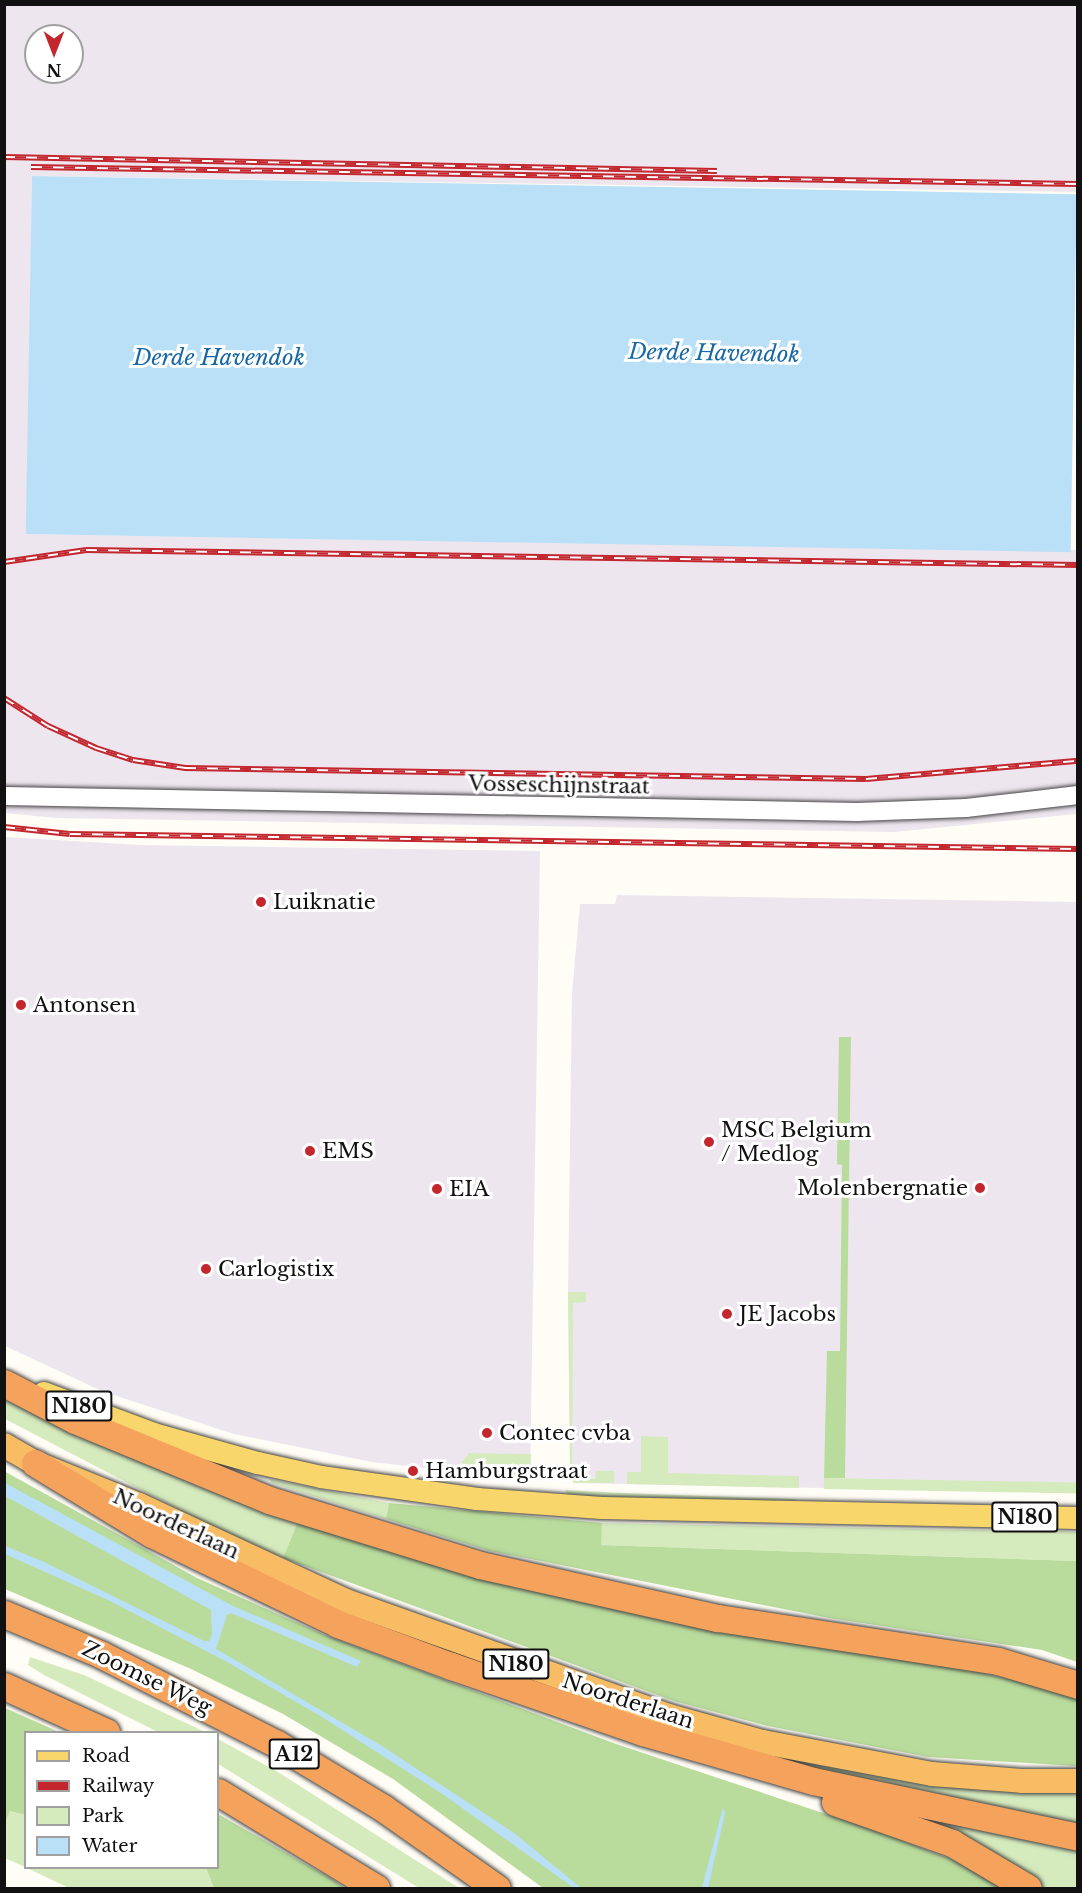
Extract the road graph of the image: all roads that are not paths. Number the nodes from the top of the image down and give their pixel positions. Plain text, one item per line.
1 (4, 782) edge
2 (1077, 795) edge
3 (4, 796) edge
4 (40, 797) junction
5 (4, 1378) edge
6 (4, 1383) edge
7 (4, 1445) edge
8 (35, 1462) junction
9 (1077, 1518) edge
10 (4, 1614) edge
11 (1077, 1685) edge
12 (4, 1686) edge
13 (104, 1731) edge
14 (643, 1732) junction
15 (1077, 1780) edge
16 (219, 1793) edge
17 (1077, 1837) edge
18 (488, 1880) edge
19 (376, 1888) edge
20 (504, 1888) edge
21 (1028, 1888) edge

1 - 4 street, Vosseschijnstraat
2 - 4 street, Vosseschijnstraat
3 - 4 street, Vosseschijnstraat
5 - 9 main road, N180
6 - 11 highway
7 - 8 highway, Noorderlaan / N180
8 - 14 highway
8 - 15 highway, Noorderlaan / N180
10 - 18 highway, Zoomse Weg / A12
12 - 13 highway
14 - 17 highway
14 - 21 highway
16 - 19 highway
18 - 20 highway, Zoomse Weg

